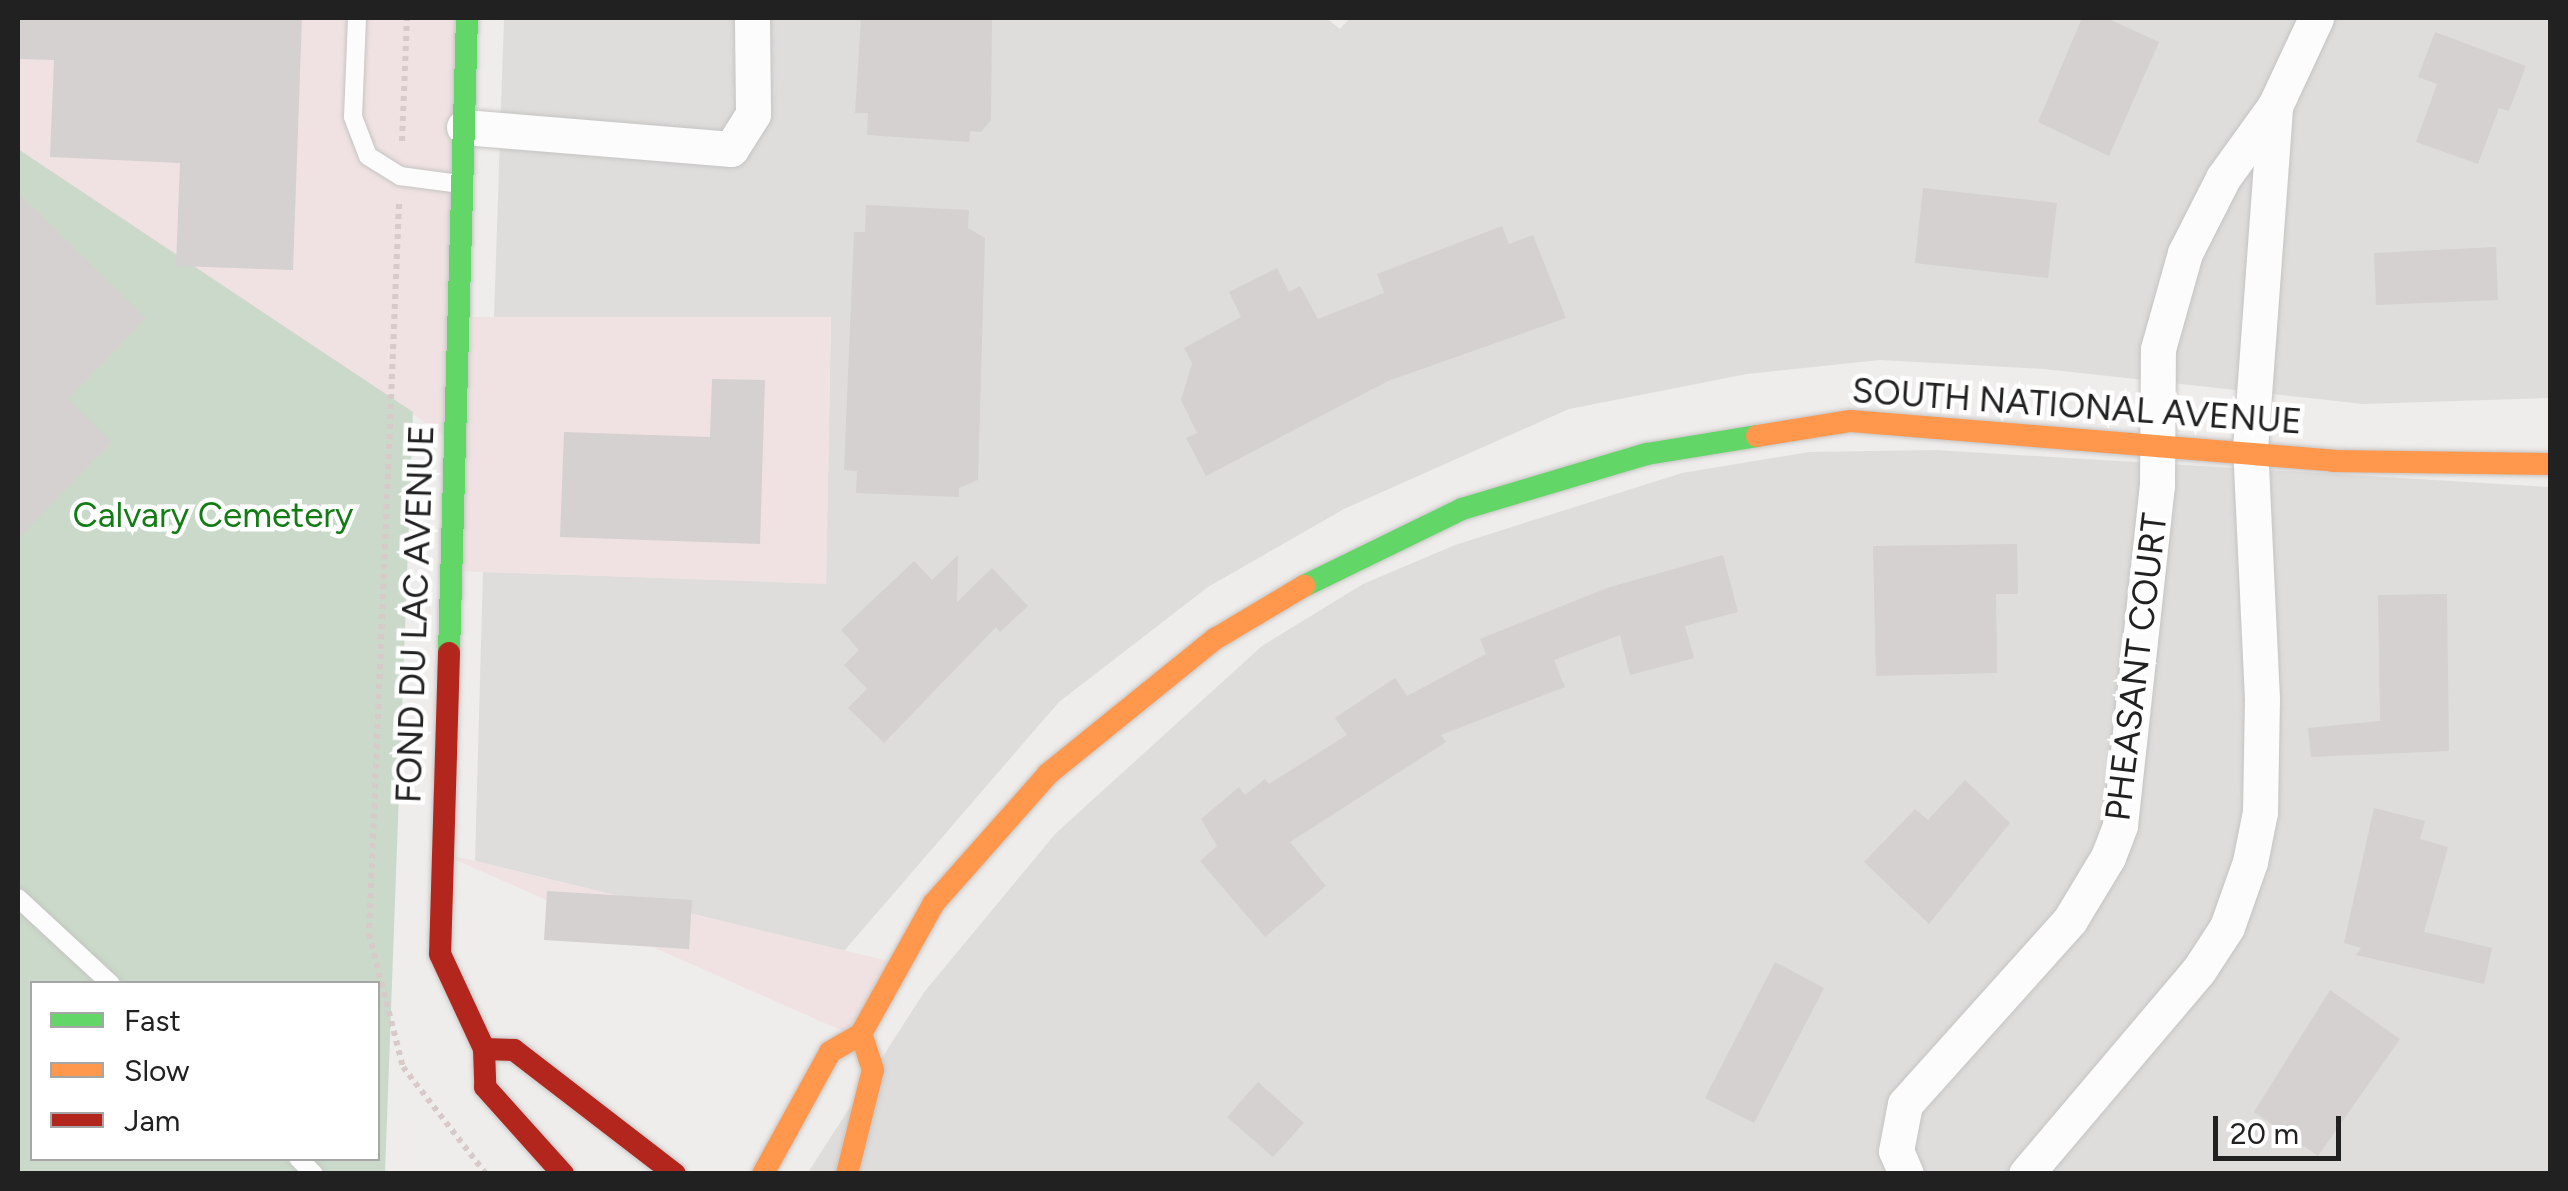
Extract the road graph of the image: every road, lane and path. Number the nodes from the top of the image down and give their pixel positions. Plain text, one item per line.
1 (357, 18) edge
2 (407, 18) edge
3 (467, 18) edge
4 (752, 18) edge
5 (2316, 18) edge
6 (2275, 106) junction
7 (464, 128) junction
8 (400, 176) junction
9 (464, 184) junction
10 (2156, 442) junction
11 (2250, 449) junction
12 (2550, 464) edge
13 (18, 898) edge
14 (108, 981) edge
15 (861, 1034) junction
16 (484, 1049) junction
17 (486, 1174) edge
18 (563, 1174) edge
19 (675, 1174) edge
20 (764, 1174) edge
21 (847, 1174) edge
22 (1906, 1174) edge
23 (2026, 1174) edge

1 - 8 lane
2 - 8 path
3 - 7 street, FOND DU LAC AVENUE
4 - 7 street
5 - 6 street
6 - 10 street, PHEASANT COURT
6 - 11 street
7 - 9 street, FOND DU LAC AVENUE
8 - 9 lane
8 - 17 path
9 - 16 street, FOND DU LAC AVENUE
10 - 11 street, SOUTH NATIONAL AVENUE
10 - 15 street, SOUTH NATIONAL AVENUE
10 - 22 street, PHEASANT COURT
11 - 12 street, SOUTH NATIONAL AVENUE
11 - 23 street
13 - 14 lane
15 - 20 street, SOUTH NATIONAL AVENUE
15 - 21 street
16 - 18 street, FOND DU LAC AVENUE
16 - 19 street

